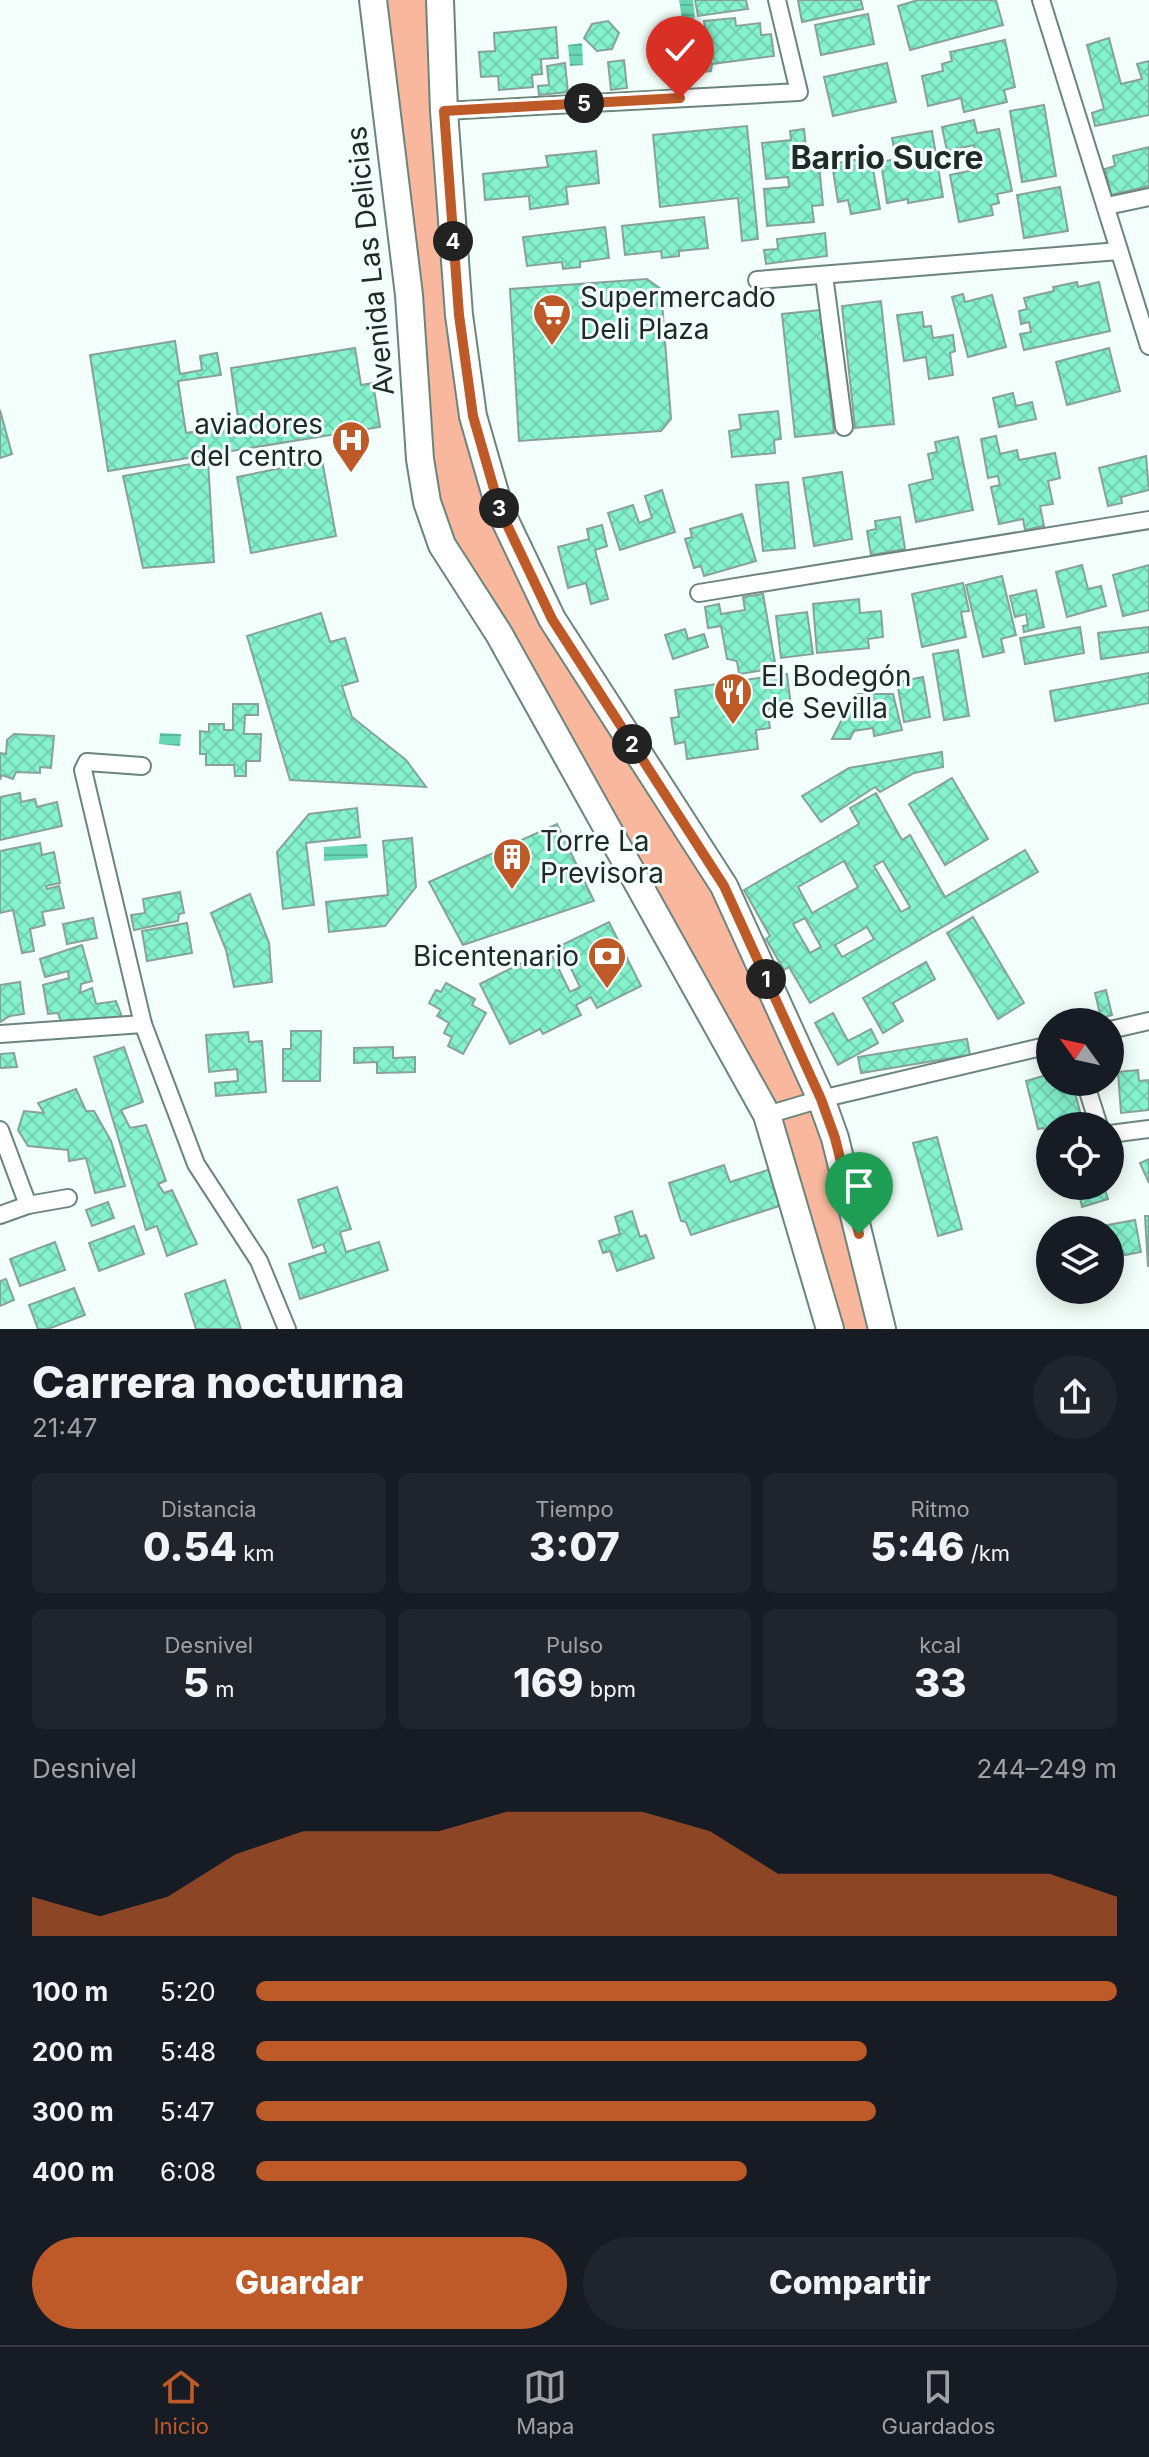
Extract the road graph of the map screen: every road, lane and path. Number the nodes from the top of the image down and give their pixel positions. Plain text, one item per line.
1 (373, 0) edge
2 (440, 0) edge
3 (777, 0) edge
4 (1042, 0) edge
5 (444, 111) junction
6 (1149, 197) edge
7 (1107, 206) junction
8 (1119, 251) junction
9 (824, 275) junction
10 (757, 280) dead end
11 (1149, 346) edge
12 (844, 427) dead end
13 (1149, 520) edge
14 (699, 593) dead end
15 (142, 766) dead end
16 (1149, 1021) edge
17 (143, 1024) junction
18 (1124, 1027) edge
19 (0, 1034) edge
20 (1036, 1048) edge
21 (821, 1099) junction
22 (767, 1115) junction
23 (1149, 1129) edge
24 (0, 1130) edge
25 (1124, 1132) edge
26 (68, 1198) dead end
27 (28, 1205) junction
28 (0, 1215) edge
29 (287, 1329) edge
30 (830, 1329) edge
31 (882, 1329) edge

1 - 22 main road, Avenida Las Delicias
2 - 5 main road
3 - 5 street
4 - 7 street
5 - 21 main road
6 - 7 street
7 - 8 street
8 - 9 street
8 - 11 street
9 - 10 street
9 - 12 street
13 - 14 street
15 - 17 street
16 - 18 street
17 - 19 street
17 - 29 street
20 - 21 street
21 - 22 street
21 - 31 main road
22 - 30 main road, Avenida Las Delicias
23 - 25 street
24 - 27 street
26 - 27 street
27 - 28 street

